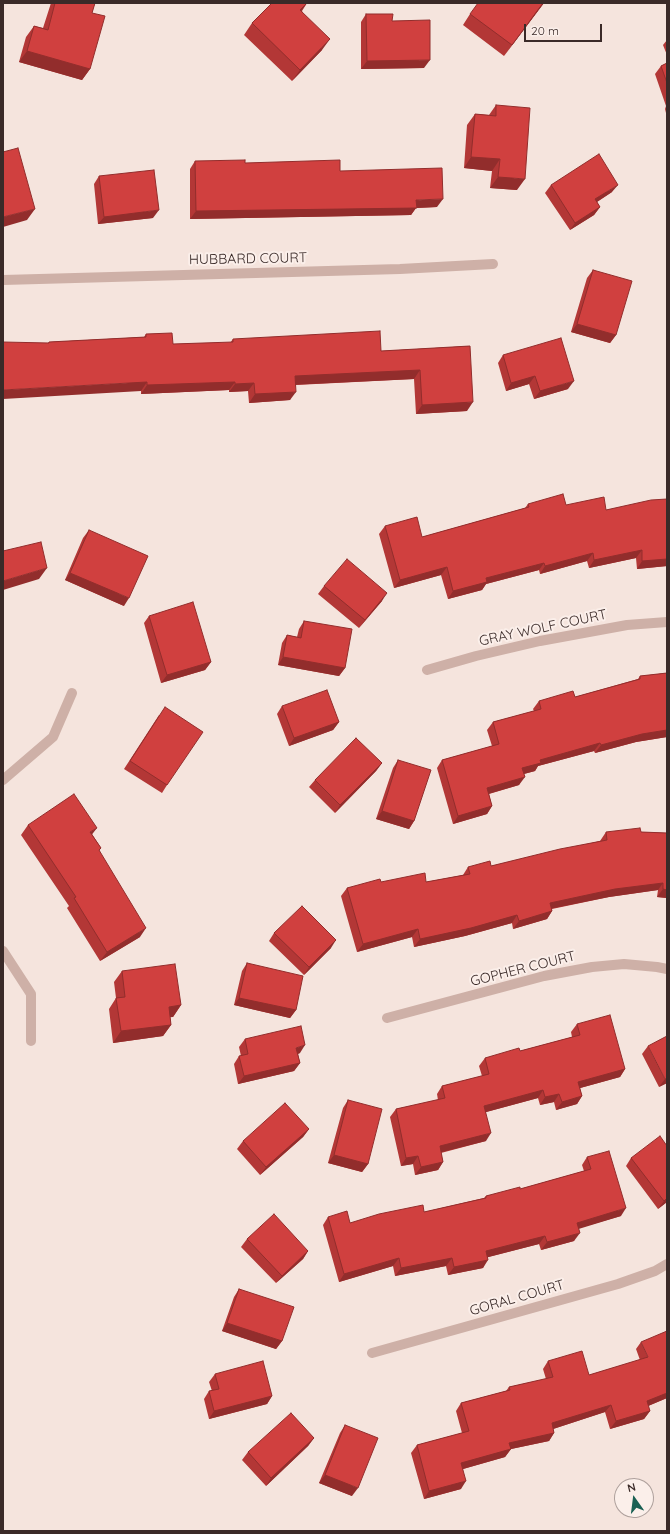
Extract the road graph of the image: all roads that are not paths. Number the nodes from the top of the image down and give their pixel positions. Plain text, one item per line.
1 (493, 264) dead end
2 (3, 280) edge
3 (667, 622) edge
4 (427, 670) dead end
5 (72, 693) dead end
6 (3, 780) edge
7 (3, 951) edge
8 (667, 969) edge
9 (387, 1018) dead end
10 (32, 1041) dead end
11 (667, 1264) edge
12 (372, 1353) dead end

1 - 2 street, HUBBARD COURT
3 - 4 street, GRAY WOLF COURT
5 - 6 street
7 - 10 street
8 - 9 street, GOPHER COURT
11 - 12 street, GORAL COURT

